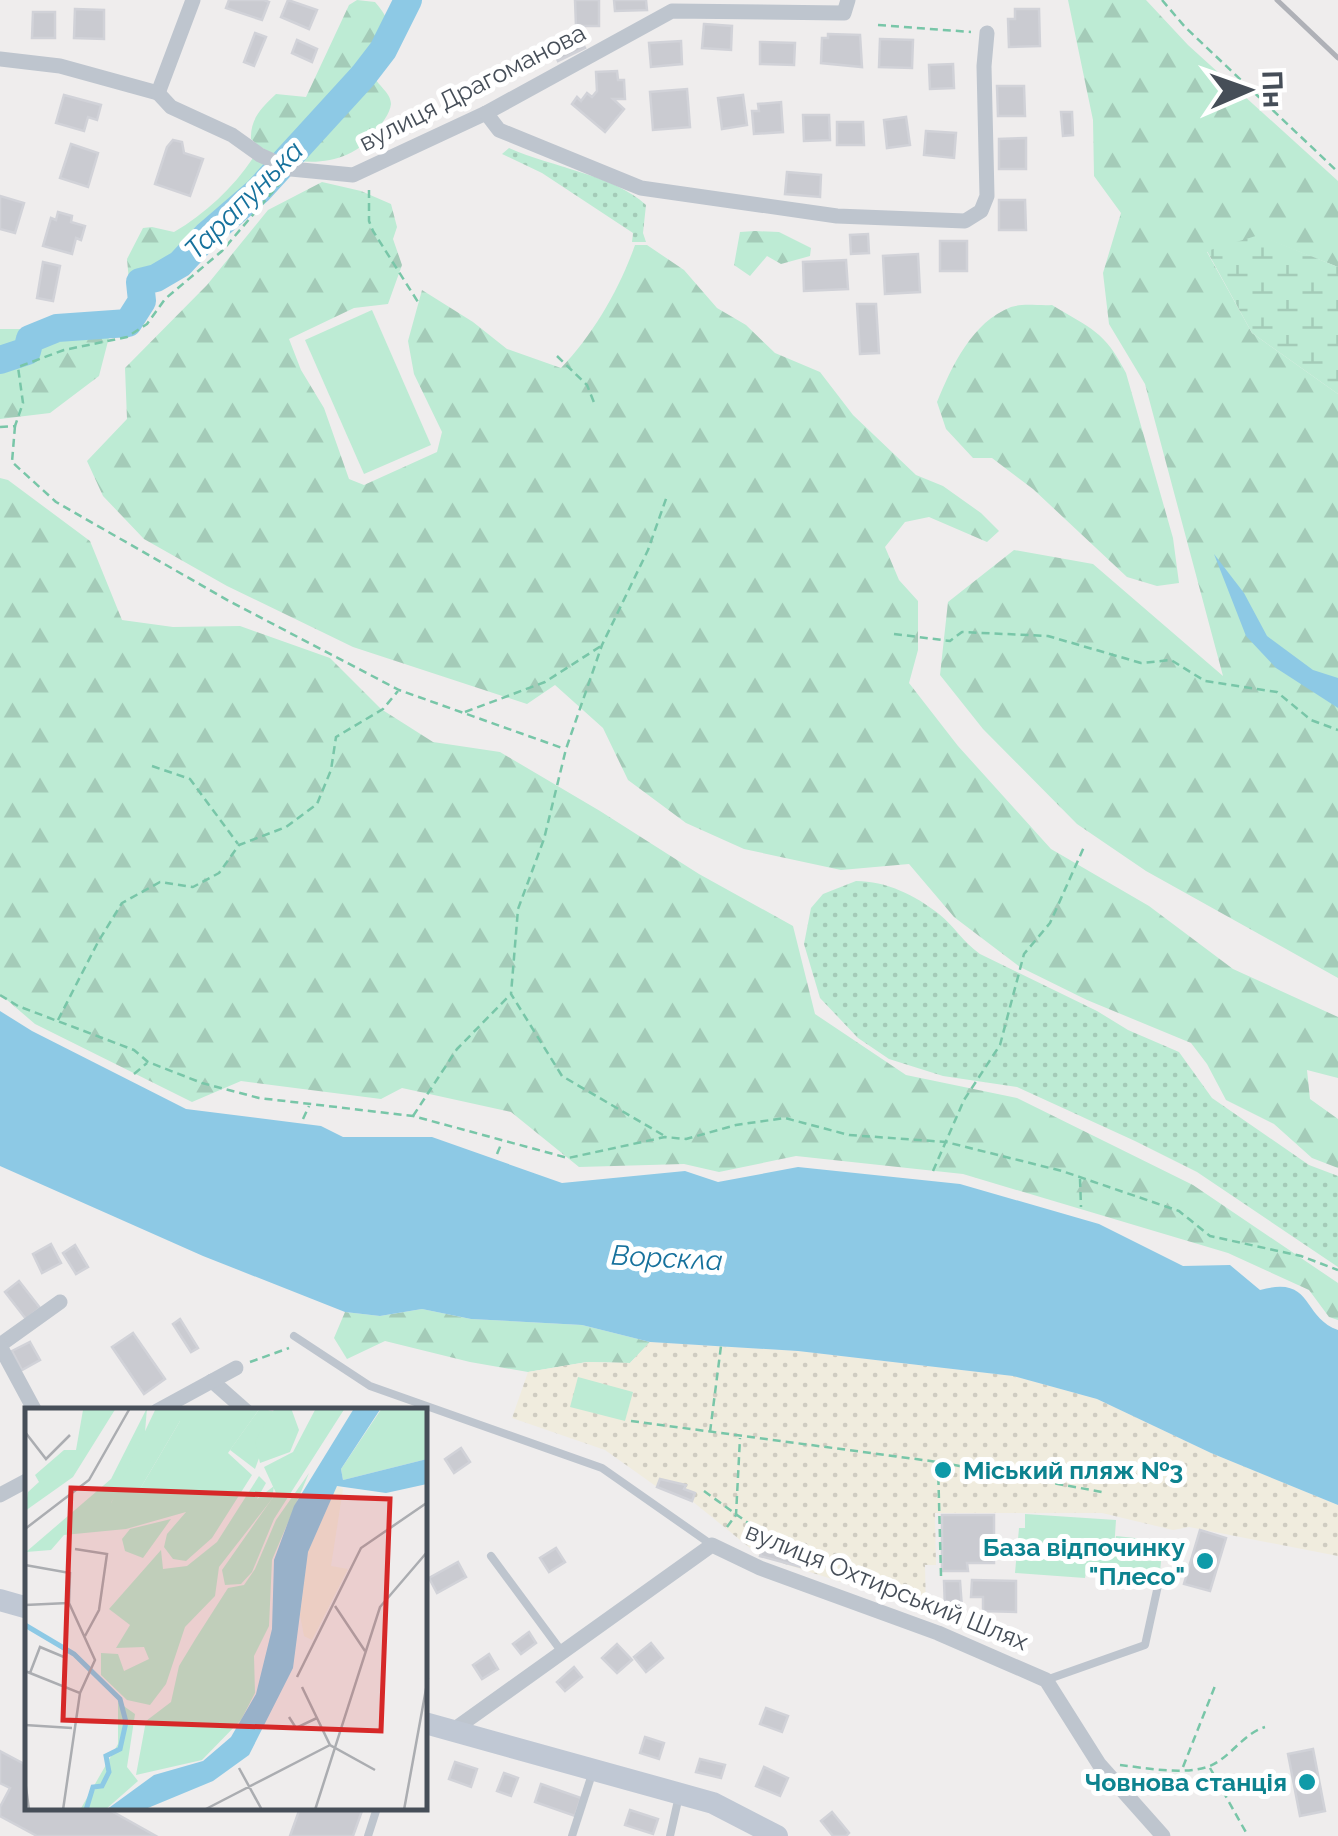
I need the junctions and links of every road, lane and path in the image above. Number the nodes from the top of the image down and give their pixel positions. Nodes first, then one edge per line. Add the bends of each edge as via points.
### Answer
1 (193, 0) edge
2 (1162, 0) edge
3 (671, 5) edge
4 (846, 7) edge
5 (878, 26) dead end
6 (987, 34) joint
7 (0, 59) edge
8 (158, 93) junction
9 (486, 113) junction
10 (291, 170) junction
11 (1338, 172) edge
12 (369, 190) dead end
13 (418, 302) dead end
14 (557, 356) dead end
15 (595, 405) dead end
16 (15, 426) junction
17 (0, 428) edge
18 (666, 496) dead end
19 (894, 634) dead end
20 (602, 645) junction
21 (399, 690) junction
22 (464, 713) junction
23 (1338, 730) edge
24 (566, 749) junction
25 (152, 766) dead end
26 (239, 845) junction
27 (1084, 847) dead end
28 (511, 994) junction
29 (0, 995) edge
30 (58, 1020) junction
31 (148, 1062) junction
32 (134, 1074) dead end
33 (310, 1105) junction
34 (413, 1116) junction
35 (304, 1119) dead end
36 (665, 1137) junction
37 (503, 1140) junction
38 (946, 1142) junction
39 (497, 1154) dead end
40 (932, 1171) dead end
41 (1080, 1177) junction
42 (1081, 1207) dead end
43 (1338, 1270) edge
44 (60, 1302) dead end
45 (294, 1336) dead end
46 (305, 1343) junction
47 (0, 1346) edge
48 (721, 1346) dead end
49 (236, 1368) joint
50 (212, 1382) junction
51 (33, 1408) edge
52 (163, 1408) edge
53 (242, 1408) edge
54 (631, 1421) dead end
55 (709, 1434) junction
56 (740, 1438) junction
57 (938, 1462) junction
58 (25, 1482) edge
59 (704, 1492) dead end
60 (1102, 1492) dead end
61 (0, 1495) edge
62 (736, 1515) junction
63 (726, 1527) dead end
64 (712, 1545) junction
65 (809, 1548) dead end
66 (491, 1556) dead end
67 (940, 1576) dead end
68 (1159, 1582) dead end
69 (0, 1600) edge
70 (25, 1607) edge
71 (562, 1652) junction
72 (1046, 1680) junction
73 (1215, 1686) dead end
74 (428, 1724) edge
75 (1265, 1727) dead end
76 (452, 1731) junction
77 (1099, 1764) junction
78 (1209, 1767) junction
79 (1182, 1768) junction
80 (593, 1769) junction
81 (680, 1793) junction
82 (376, 1811) edge
83 (368, 1836) edge
84 (572, 1836) edge
85 (670, 1836) edge
86 (777, 1836) edge
87 (1163, 1836) edge
88 (1248, 1836) edge

1 - 8 street
2 - 11 path
3 - 4 street, вулиця Драгоманова
3 - 9 street, вулиця Драгоманова
5 - 6 path
6 - 9 street via 986,196 981,212 965,222 837,216 641,188 499,130
7 - 8 street via 60,66
8 - 10 street via 171,107
9 - 10 street, вулиця Драгоманова via 353,175
10 - 16 path via 222,251 128,337 18,366 24,402
12 - 13 path via 373,231
14 - 15 path via 587,385
16 - 17 path
16 - 21 path via 12,462 56,502
18 - 20 path
19 - 23 path via 950,641 962,632 1048,636 1140,662 1171,660 1205,681 1277,692 1311,720
20 - 22 path via 544,682
20 - 24 path
21 - 22 path
21 - 26 path via 384,709 336,737 332,770 317,804 286,828
22 - 24 path
24 - 28 path via 518,909
25 - 26 path via 190,779
26 - 30 path via 219,873 193,887 160,882 122,904
27 - 38 path via 1050,923 1024,954 1000,1045
28 - 34 path via 457,1049
28 - 36 path via 562,1076
29 - 30 path
30 - 31 path
31 - 32 path
31 - 33 path via 240,1093
33 - 34 path
33 - 35 path
34 - 37 path
36 - 37 path via 568,1158
36 - 38 path via 686,1139 785,1118 848,1135
37 - 39 path
38 - 40 path
38 - 41 path
41 - 42 path
41 - 43 path via 1179,1211 1210,1236
44 - 47 street
45 - 46 lane
46 - 49 path
46 - 64 lane via 370,1386 602,1468
47 - 51 street
48 - 55 path
49 - 50 street
50 - 52 street
50 - 53 street
54 - 55 path
55 - 56 path
56 - 57 path
56 - 62 path
57 - 60 path
57 - 67 path
58 - 61 street
59 - 62 path
62 - 63 path
62 - 65 path via 766,1536
64 - 71 street, вулиця Охтирський Шлях
64 - 72 street, вулиця Охтирський Шлях
66 - 71 lane
68 - 72 lane via 1145,1645
69 - 70 main road
71 - 76 street, вулиця Охтирський Шлях
72 - 77 street, вулиця Охтирський Шлях
73 - 79 path
74 - 76 main road
75 - 78 path
76 - 80 main road
77 - 79 path
77 - 87 street, вулиця Охтирський Шлях
78 - 79 path
78 - 88 path
80 - 81 main road
80 - 84 lane
81 - 85 lane
81 - 86 main road
82 - 83 lane

